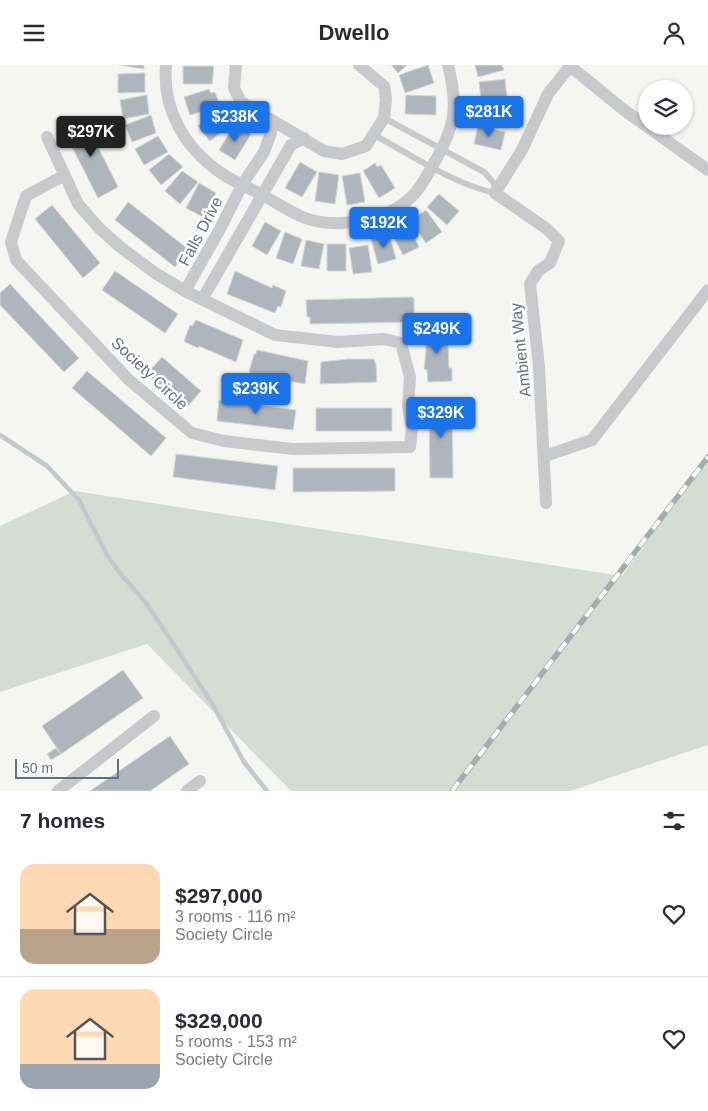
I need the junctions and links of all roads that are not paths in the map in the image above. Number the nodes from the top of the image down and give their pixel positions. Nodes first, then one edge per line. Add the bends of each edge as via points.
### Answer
1 (166, 65) edge
2 (236, 65) edge
3 (359, 65) edge
4 (448, 65) edge
5 (570, 66) edge
6 (384, 118) junction
7 (270, 120) junction
8 (374, 135) junction
9 (47, 137) dead end
10 (304, 138) junction
11 (442, 149) junction
12 (431, 168) junction
13 (708, 170) edge
14 (63, 176) junction
15 (242, 185) junction
16 (495, 193) junction
17 (263, 195) junction
18 (708, 290) edge
19 (185, 291) junction
20 (203, 298) junction
21 (545, 456) junction
22 (546, 503) dead end
23 (154, 716) dead end
24 (200, 781) dead end
25 (58, 791) edge
26 (187, 791) edge

1 - 15 street via 164,81 174,123 200,155
2 - 7 street via 234,88 241,102
3 - 6 street via 384,86
4 - 11 street, Falls Drive via 455,109
5 - 13 street via 624,110
5 - 16 street via 548,94 522,150
6 - 8 street
6 - 11 lane, Ambient Way
7 - 10 street
7 - 15 street, Falls Drive via 271,133 264,152
8 - 10 street via 366,145 342,154 324,151
8 - 12 lane, Ambient Way
9 - 14 street, Society Circle
10 - 17 street via 291,145
11 - 12 street, Falls Drive
11 - 16 lane, Ambient Way via 484,172 494,183
12 - 16 lane, Ambient Way via 473,188
12 - 17 street, Falls Drive via 416,191 402,204 362,220 338,223 306,219
14 - 19 street, Society Circle via 78,204 98,228 140,262
14 - 20 street, Society Circle via 26,196 11,242 16,260 128,380 180,425 209,438 293,449 410,447 410,377 401,343 384,339 338,342 275,335
15 - 17 street, Falls Drive
15 - 19 street, Falls Drive
16 - 21 street, Ambient Way via 559,241 550,263 538,271 530,284
17 - 20 street
18 - 21 street via 592,440
19 - 20 street, Society Circle
21 - 22 street, Ambient Way
23 - 25 street
24 - 26 street

